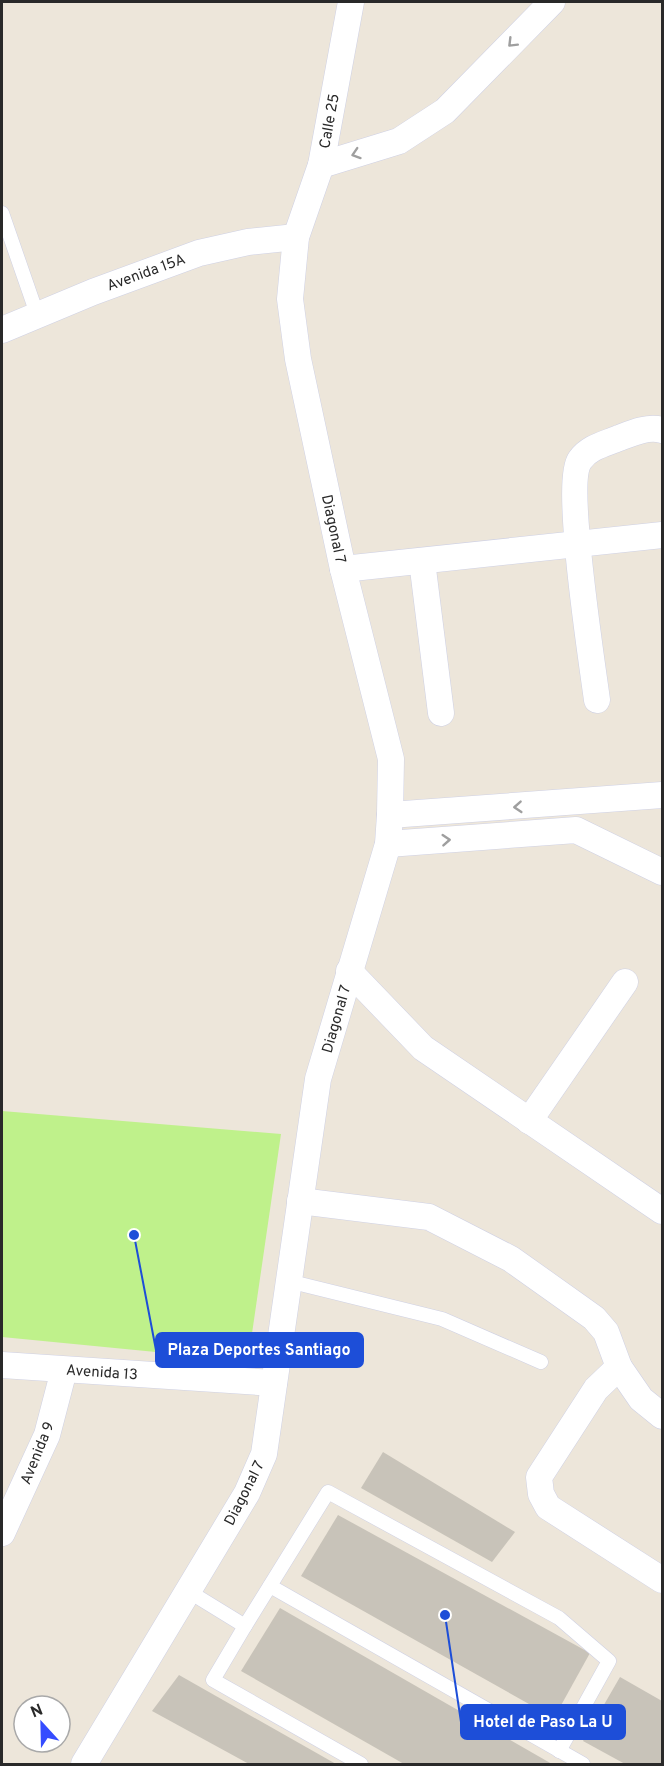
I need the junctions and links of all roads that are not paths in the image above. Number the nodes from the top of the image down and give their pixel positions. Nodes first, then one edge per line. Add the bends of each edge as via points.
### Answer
1 (351, 2) edge
2 (552, 2) edge
3 (321, 165) junction
4 (2, 213) edge
5 (296, 237) junction
6 (37, 314) junction
7 (2, 330) edge
8 (663, 430) edge
9 (663, 535) edge
10 (577, 542) junction
11 (422, 561) junction
12 (343, 569) junction
13 (597, 700) dead end
14 (441, 713) dead end
15 (663, 795) edge
16 (576, 803) junction
17 (390, 815) junction
18 (576, 830) junction
19 (388, 844) junction
20 (663, 872) edge
21 (349, 971) junction
22 (625, 982) dead end
23 (529, 1121) junction
24 (300, 1201) junction
25 (663, 1211) edge
26 (288, 1281) junction
27 (541, 1362) dead end
28 (2, 1365) edge
29 (619, 1367) junction
30 (64, 1370) junction
31 (273, 1383) junction
32 (663, 1416) edge
33 (2, 1533) edge
34 (663, 1580) edge
35 (270, 1586) junction
36 (188, 1591) junction
37 (245, 1626) junction
38 (559, 1751) junction
39 (84, 1764) edge
40 (361, 1764) edge
41 (583, 1764) edge

1 - 3 street, Calle 25
2 -> 3 street via 445,111 399,141
3 - 5 street, Calle 25
4 - 6 lane
5 - 6 street, Avenida 15A via 199,253
5 - 12 street, Diagonal 7 via 290,299 298,359
6 - 7 street, Avenida 15A
8 - 10 street via 653,428 623,436 589,450 578,461
9 - 10 street
10 - 11 street
10 - 13 street
11 - 12 street
11 - 14 street
12 - 17 street, Diagonal 7 via 391,759
15 - 16 street
16 -> 17 street
16 - 18 street
17 - 19 street, Diagonal 7
19 -> 18 street
18 - 20 street
19 - 21 street, Diagonal 7
21 - 23 street via 423,1048
21 - 24 street, Diagonal 7 via 318,1078
22 - 23 street
23 - 25 street
24 - 26 street, Diagonal 7
24 - 29 street via 429,1217 511,1259 594,1318 606,1332
26 - 27 lane via 442,1318
26 - 31 street, Diagonal 7
28 - 30 street, Avenida 13
29 - 32 street via 641,1399
29 - 34 street via 596,1389 539,1477 541,1494 548,1507
30 - 31 street, Avenida 13
30 - 33 street, Avenida 9 via 47,1435
31 - 36 street, Diagonal 7 via 264,1454 247,1493
35 - 37 lane
35 - 38 lane
35 - 38 lane via 328,1492 559,1618 609,1661
36 - 37 lane
36 - 39 street, Diagonal 7
37 - 40 lane via 213,1680
38 - 41 lane

